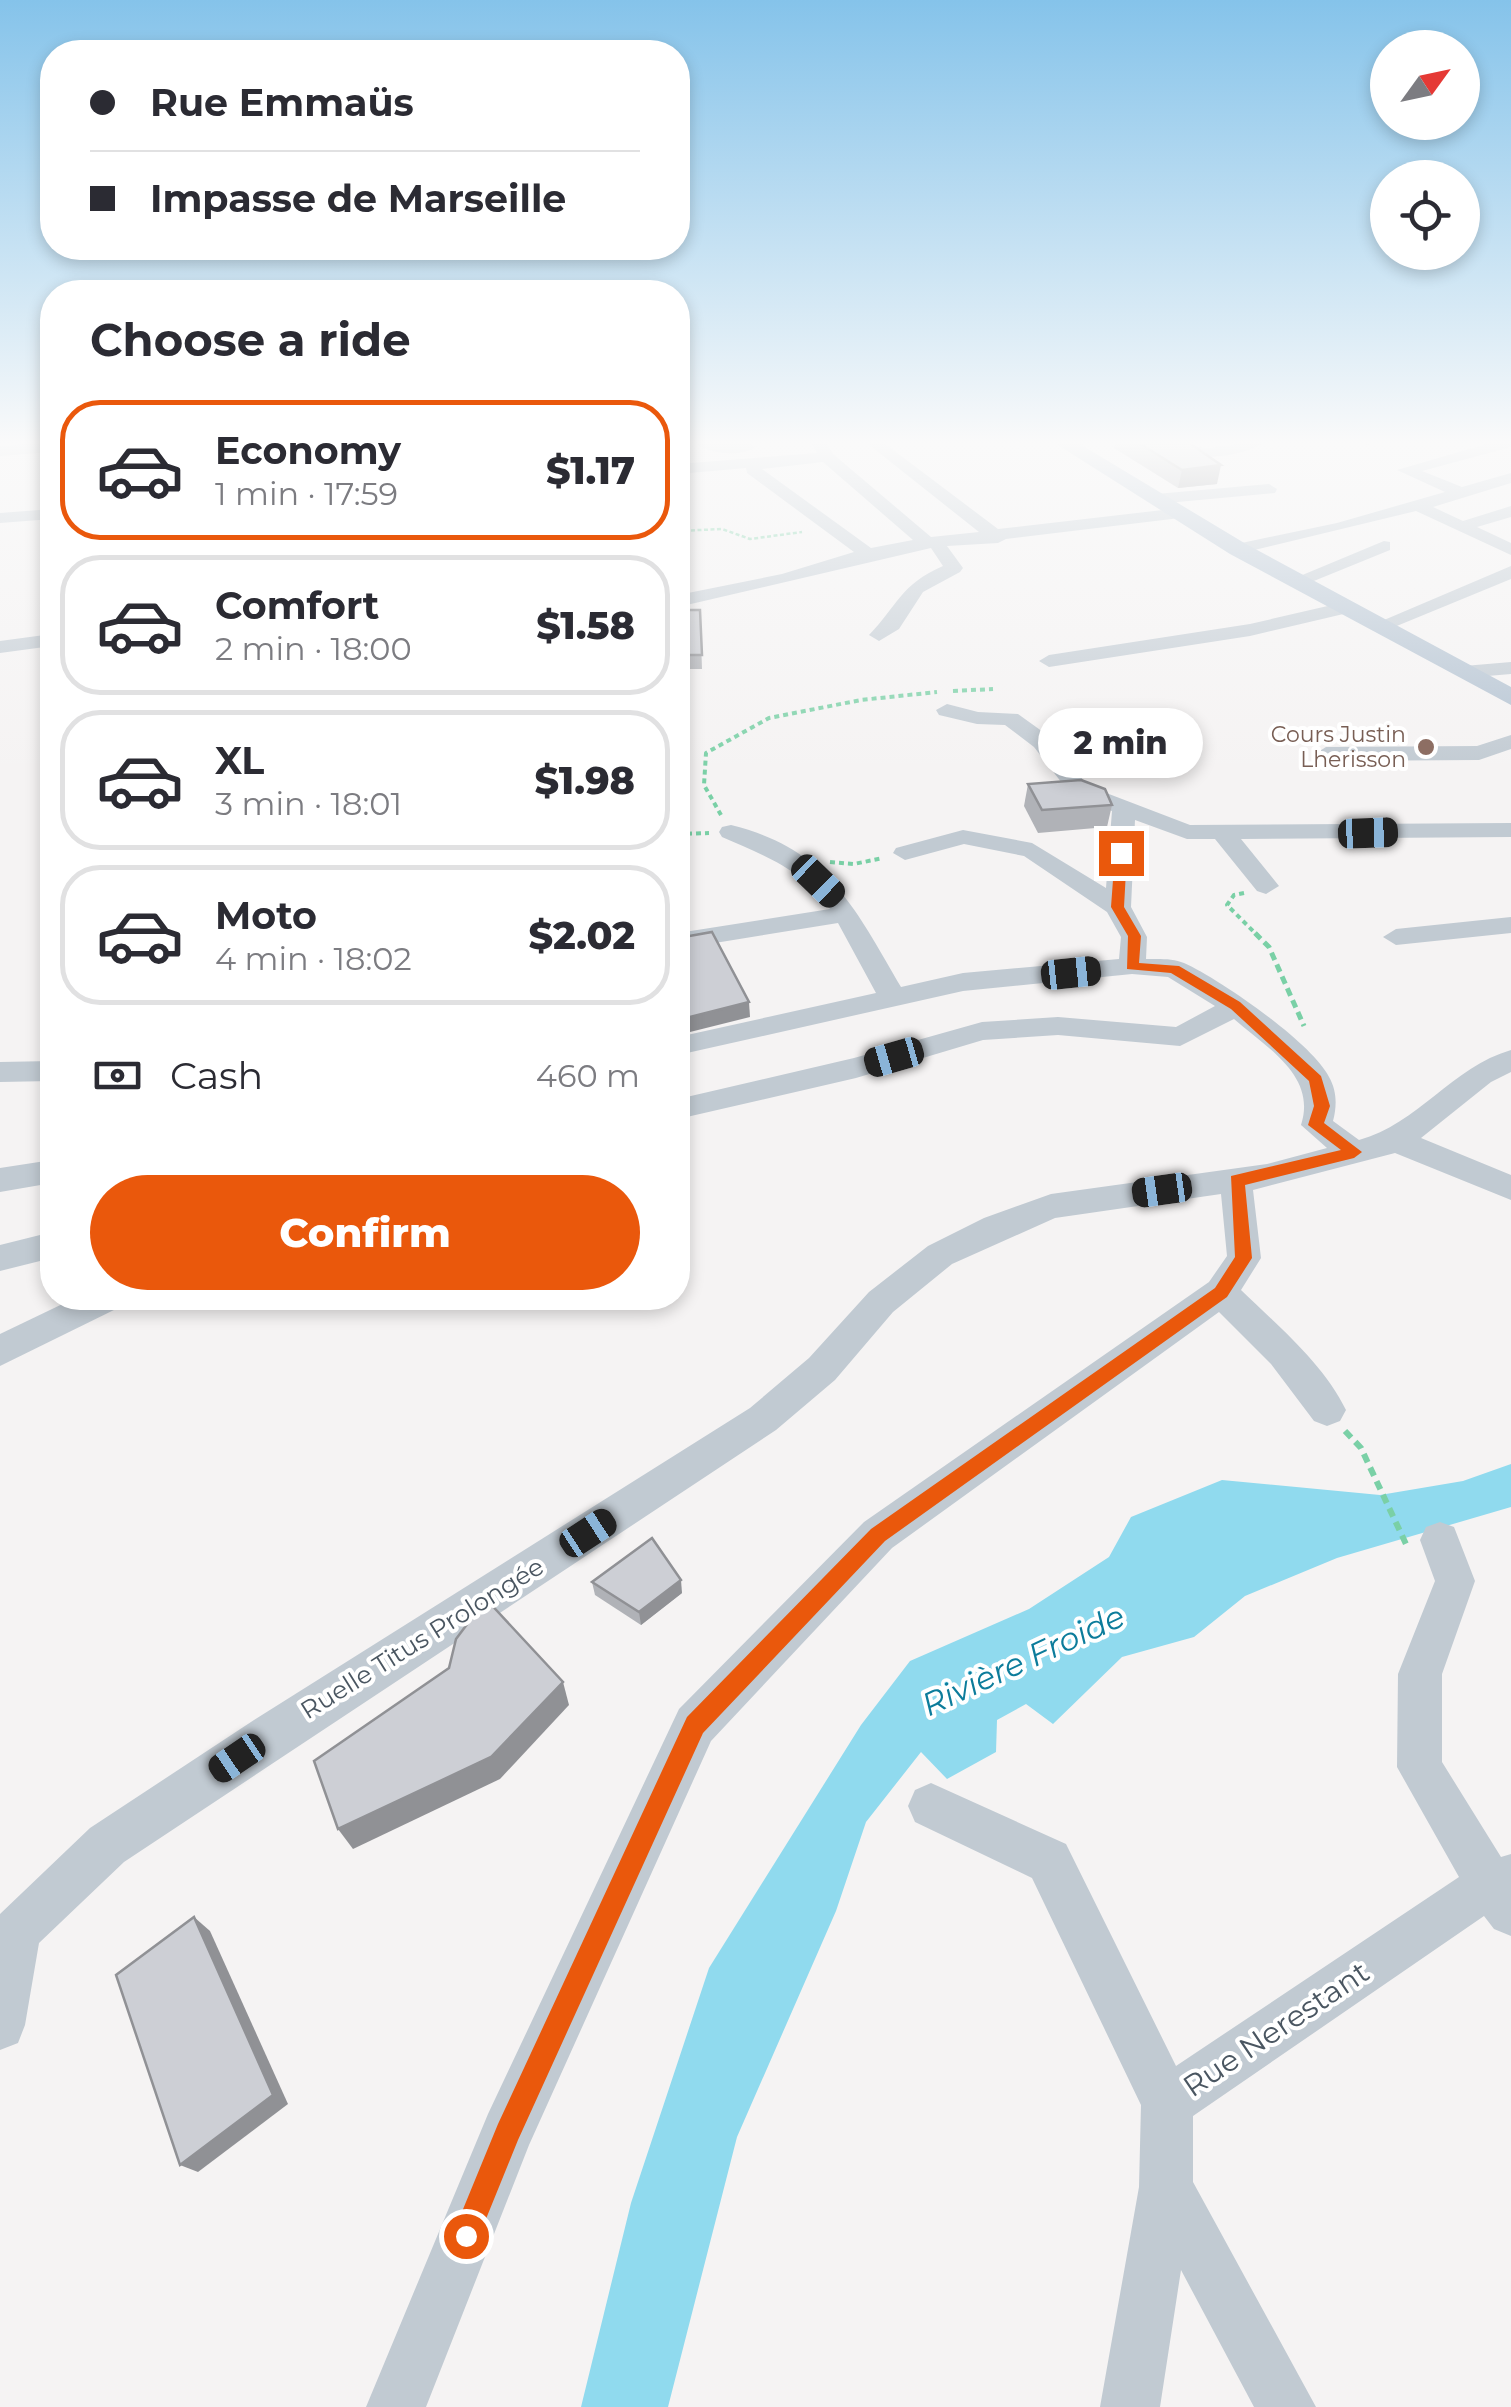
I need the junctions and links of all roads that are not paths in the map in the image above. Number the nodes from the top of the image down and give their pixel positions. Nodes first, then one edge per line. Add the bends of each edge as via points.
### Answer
1 (855, 552) edge
2 (861, 552) edge
3 (940, 552) edge
4 (1244, 552) edge
5 (1368, 552) edge
6 (735, 569) dead end
7 (1511, 572) edge
8 (1296, 581) junction
9 (690, 598) edge
10 (1345, 608) junction
11 (1380, 626) junction
12 (879, 635) dead end
13 (40, 642) edge
14 (0, 647) edge
15 (1049, 661) dead end
16 (1511, 668) edge
17 (1464, 672) junction
18 (1511, 697) edge
19 (947, 710) dead end
20 (1511, 742) edge
21 (1326, 754) dead end
22 (1124, 809) junction
23 (1511, 830) edge
24 (731, 832) road end
25 (1224, 834) junction
26 (904, 853) road end
27 (1266, 886) road end
28 (1118, 907) junction
29 (846, 914) junction
30 (1511, 926) edge
31 (1396, 937) dead end
32 (690, 939) edge
33 (1132, 966) junction
34 (892, 996) junction
35 (1236, 1006) junction
36 (690, 1043) edge
37 (1511, 1060) edge
38 (40, 1071) edge
39 (0, 1072) edge
40 (690, 1106) edge
41 (1397, 1140) junction
42 (1354, 1152) junction
43 (40, 1174) edge
44 (0, 1180) edge
45 (1236, 1180) junction
46 (1511, 1188) edge
47 (40, 1248) edge
48 (0, 1258) edge
49 (1221, 1292) junction
50 (82, 1310) edge
51 (0, 1351) edge
52 (1327, 1410) road end
53 (1423, 1542) road end
54 (931, 1806) dead end
55 (1504, 1891) edge
56 (8, 1936) edge
57 (0, 2025) edge
58 (1168, 2103) junction
59 (1166, 2187) junction
60 (396, 2407) edge
61 (1130, 2407) edge
62 (1286, 2407) edge

1 - 6 street
2 - 9 street via 785,579
3 - 12 street via 954,568 920,584 897,624
4 - 8 main road
5 - 8 street
7 - 11 street
8 - 10 main road
10 - 11 main road
10 - 15 street
11 - 17 main road
13 - 14 street
16 - 17 street
17 - 18 main road
19 - 22 street via 1010,718 1042,742 1080,791
20 - 21 street via 1480,753
22 - 25 street via 1187,832
22 - 28 street
23 - 25 street
24 - 29 street via 797,860
25 - 27 street
26 - 28 street via 963,836 1032,850
28 - 33 street via 1134,936
29 - 32 street
29 - 34 street
30 - 31 street
33 - 34 street via 963,982
33 - 35 street via 1174,969
34 - 36 street
35 - 40 street via 1180,1036 1058,1026 982,1031
35 - 42 street via 1310,1061 1322,1106 1316,1125
37 - 41 street
38 - 39 street
41 - 42 street, Ruelle Titus Prolongée
41 - 46 street
42 - 45 street, Ruelle Titus Prolongée
43 - 44 street
45 - 49 street via 1244,1258
45 - 56 street, Ruelle Titus Prolongée via 1050,1206 940,1255 763,1419 108,1845
47 - 48 street
49 - 52 street via 1284,1354
49 - 60 street via 878,1535 695,1725 507,2134
50 - 51 street
53 - 55 street via 1455,1581 1420,1674 1420,1767
54 - 58 street via 1049,1861
55 - 58 street, Rue Nerestant
56 - 57 street
58 - 59 street, Rue Nerestant
59 - 61 street, Rue Nerestant
59 - 62 street

